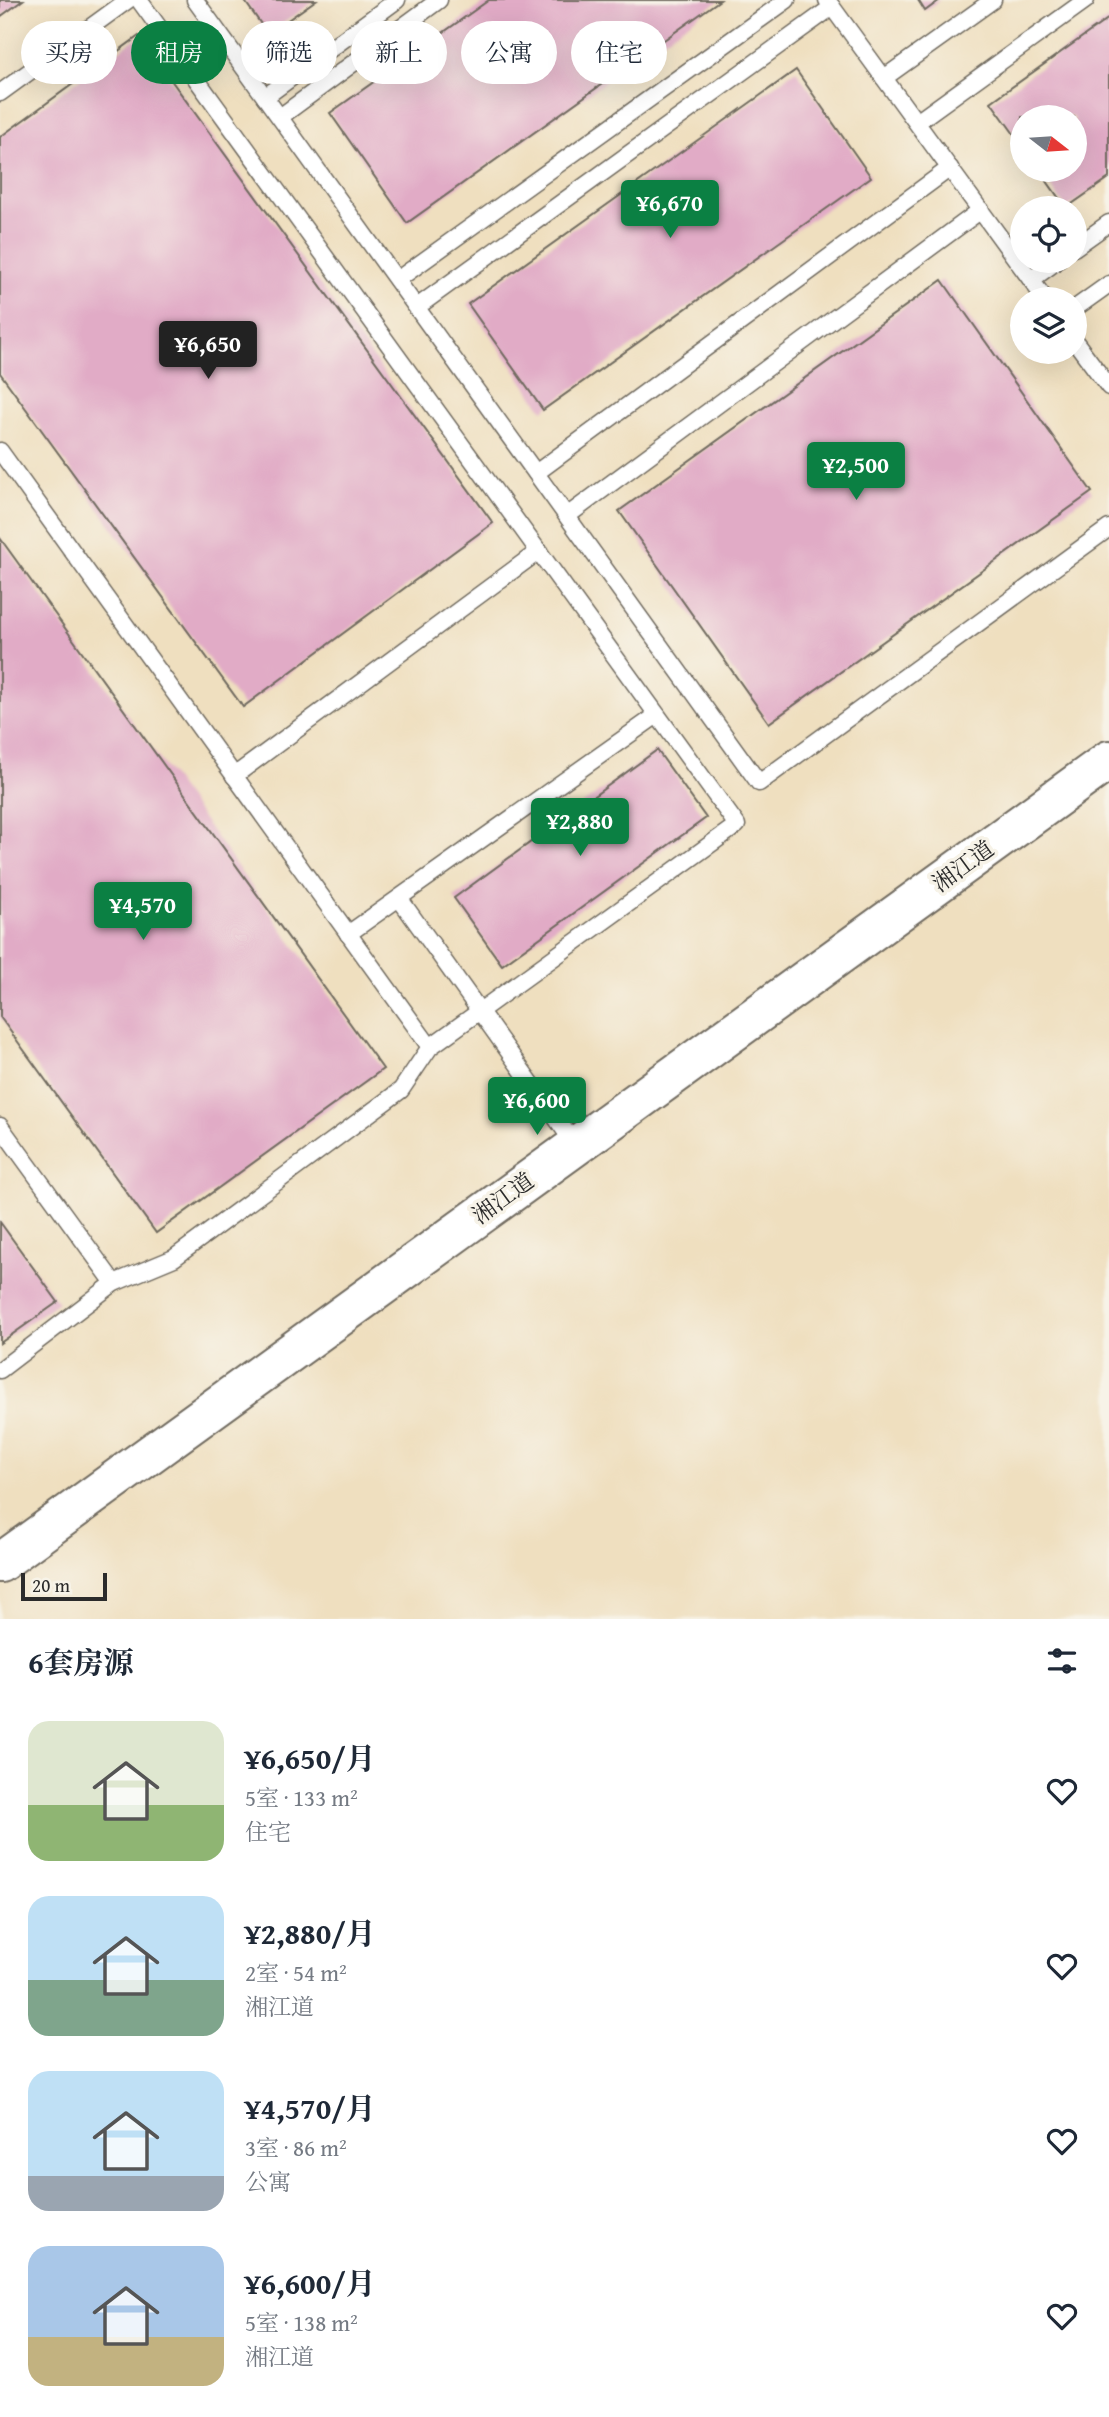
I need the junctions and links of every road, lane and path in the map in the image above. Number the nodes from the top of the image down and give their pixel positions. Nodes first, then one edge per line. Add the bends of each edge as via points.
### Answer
1 (128, 0) edge
2 (139, 0) edge
3 (195, 0) edge
4 (397, 0) edge
5 (439, 0) edge
6 (787, 0) edge
7 (993, 0) edge
8 (1086, 0) edge
9 (830, 3) edge
10 (884, 78) junction
11 (0, 93) edge
12 (265, 97) junction
13 (280, 117) junction
14 (917, 122) junction
15 (950, 168) junction
16 (981, 210) junction
17 (1109, 223) edge
18 (1087, 239) edge
19 (1041, 273) edge
20 (397, 280) junction
21 (1031, 280) junction
22 (1109, 284) edge
23 (1036, 287) edge
24 (1087, 300) edge
25 (416, 307) junction
26 (1087, 357) edge
27 (1109, 387) edge
28 (0, 451) edge
29 (536, 473) junction
30 (567, 516) junction
31 (1109, 528) edge
32 (538, 551) junction
33 (657, 715) junction
34 (1109, 760) edge
35 (234, 776) junction
36 (399, 898) junction
37 (348, 934) junction
38 (480, 1011) junction
39 (430, 1047) junction
40 (0, 1126) edge
41 (576, 1146) junction
42 (114, 1283) junction
43 (0, 1370) edge
44 (0, 1563) edge

1 - 11 lane
2 - 32 lane
3 - 12 lane
4 - 12 lane
5 - 13 lane
6 - 20 lane
7 - 10 lane
8 - 14 lane
9 - 10 lane
9 - 25 lane
10 - 14 lane
12 - 13 lane
13 - 20 lane
14 - 15 lane
15 - 16 lane
15 - 29 lane
16 - 21 lane
16 - 30 lane
17 - 18 lane
19 - 21 lane
20 - 25 lane
21 - 23 lane
22 - 24 lane
25 - 29 lane
26 - 27 lane
28 - 35 lane
29 - 30 lane
30 - 31 lane via 759,783
32 - 33 lane
32 - 35 lane
33 - 36 lane
33 - 38 lane via 737,825
34 - 41 main road, 湘江道
35 - 37 lane
36 - 37 lane
36 - 38 lane
37 - 39 lane
38 - 39 lane
38 - 41 lane
39 - 42 lane via 401,1090 174,1258
40 - 42 lane
41 - 44 main road, 湘江道
42 - 43 lane

